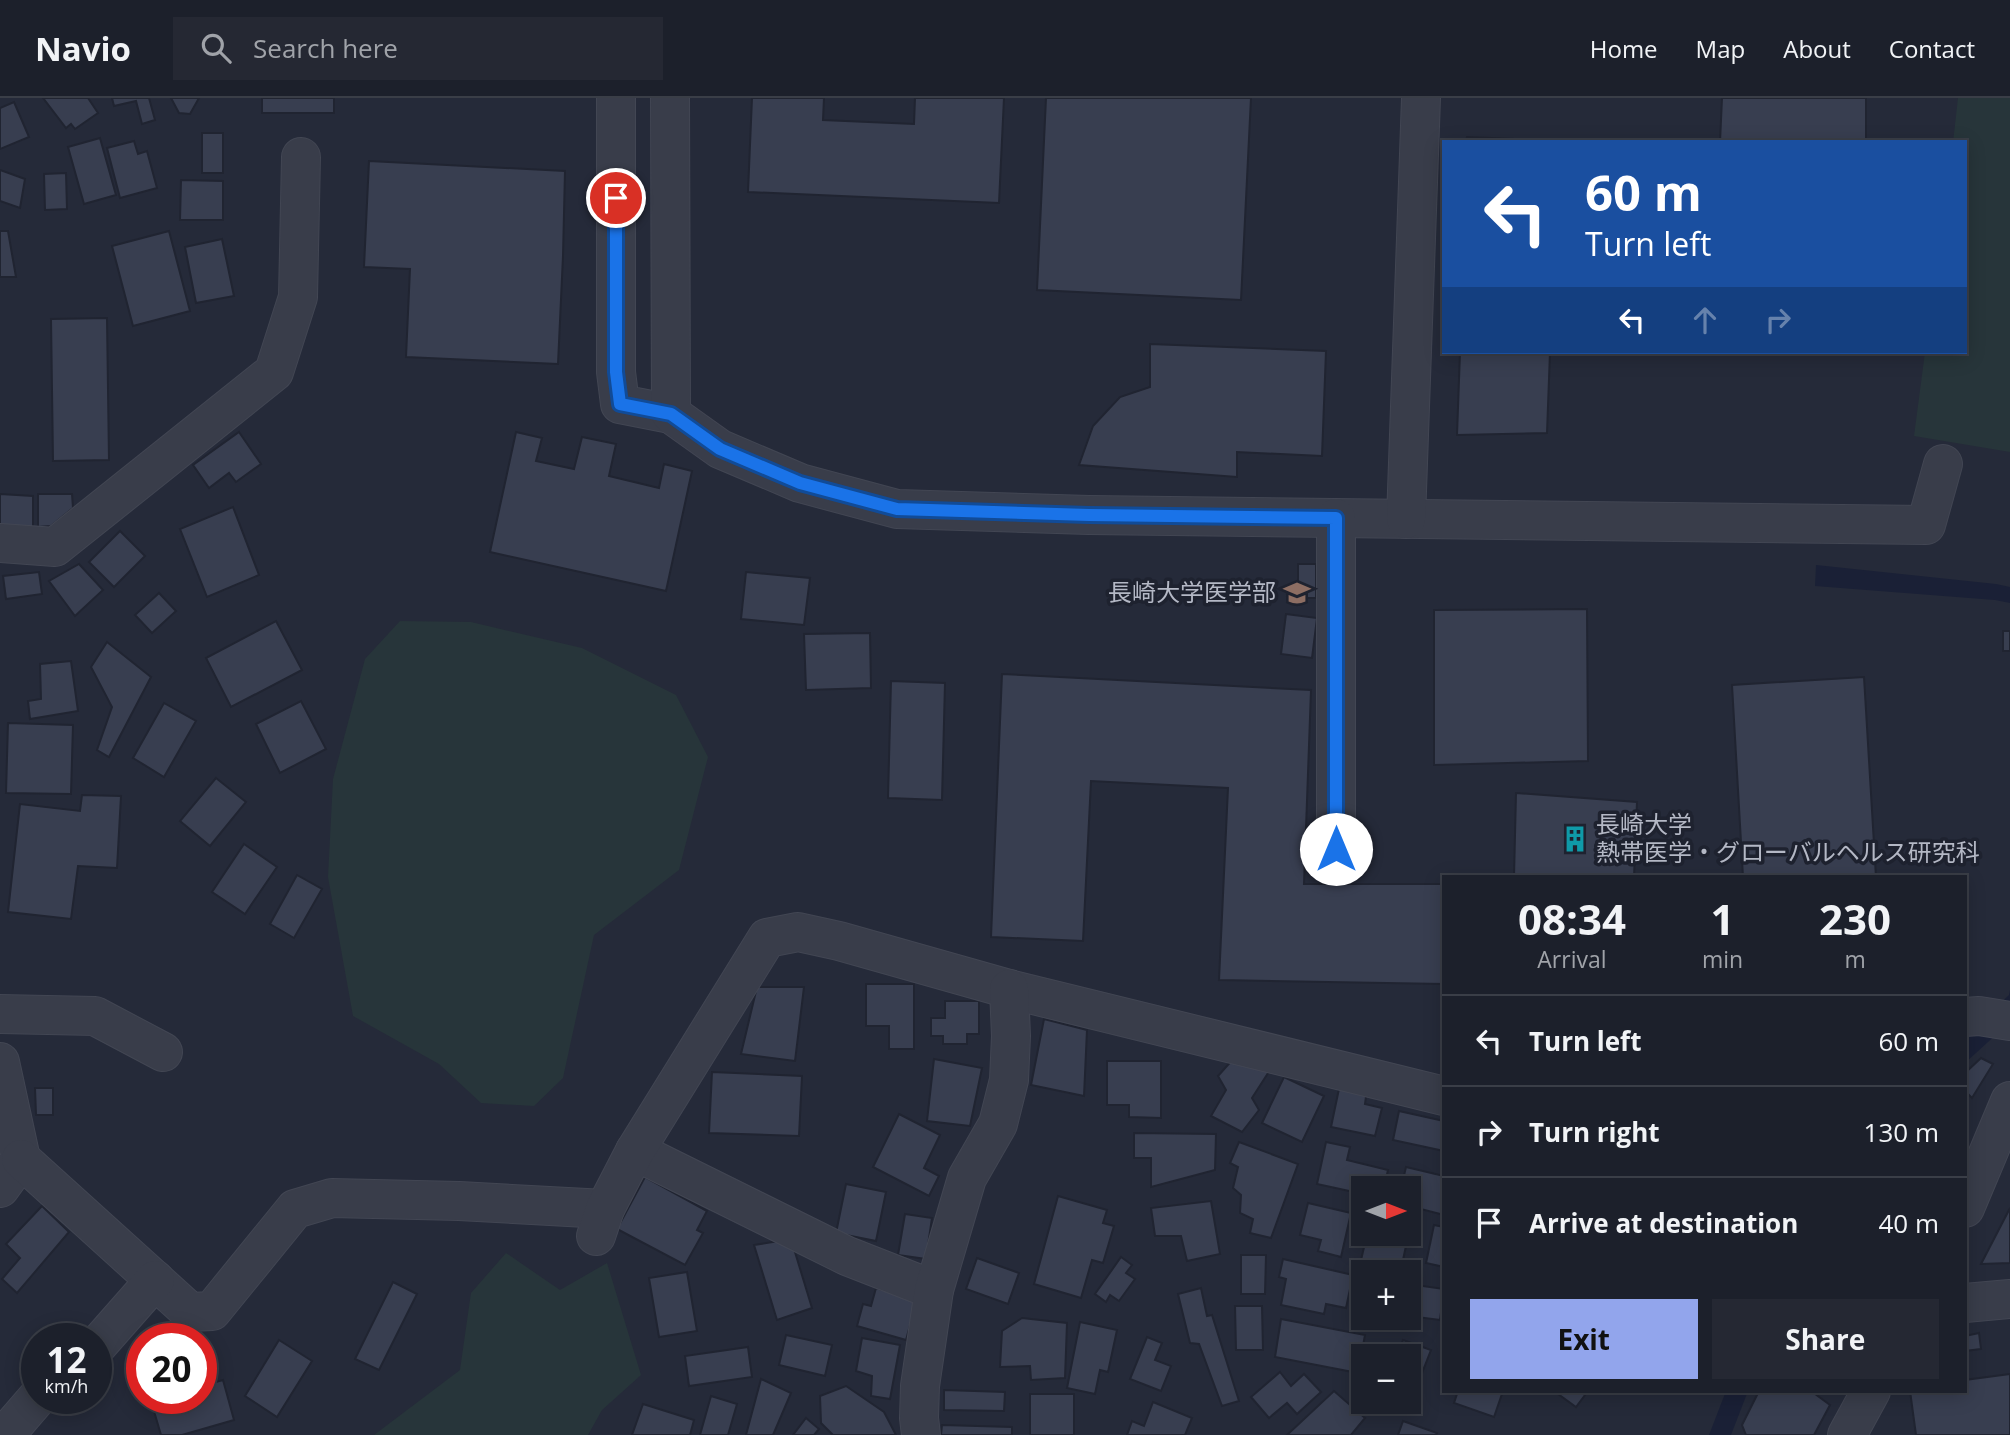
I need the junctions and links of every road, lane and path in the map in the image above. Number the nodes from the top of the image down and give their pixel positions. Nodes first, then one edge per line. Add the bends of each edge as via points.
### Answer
1 (616, 98) edge
2 (670, 98) edge
3 (1420, 98) edge
4 (301, 157) dead end
5 (616, 223) junction
6 (670, 224) junction
7 (671, 414) junction
8 (1943, 464) dead end
9 (1336, 518) junction
10 (1406, 519) junction
11 (0, 543) edge
12 (1336, 849) dead end
13 (1009, 989) junction
14 (0, 1014) edge
15 (163, 1052) dead end
16 (0, 1062) edge
17 (1442, 1097) edge
18 (2010, 1101) edge
19 (635, 1151) junction
20 (10, 1173) edge
21 (1967, 1203) edge
22 (155, 1280) junction
23 (934, 1290) junction
24 (2010, 1299) edge
25 (1967, 1303) edge
26 (112, 1331) edge
27 (1870, 1393) edge
28 (23, 1414) edge
29 (5, 1435) edge
30 (921, 1435) edge
31 (1847, 1435) edge

1 - 5 street
2 - 6 street
3 - 10 street
4 - 11 street via 298,297 274,372 55,547
5 - 6 street
5 - 7 street via 620,404
6 - 7 street
7 - 9 street via 720,449 800,483 897,509
8 - 10 street via 1926,525
9 - 10 street
9 - 12 street
13 - 17 street
13 - 19 street via 808,934 767,938
13 - 23 street via 1009,1080 1004,1103 998,1125 967,1178
14 - 15 street via 95,1016
16 - 20 street
18 - 21 street
19 - 22 street via 600,1222 459,1201 332,1198 295,1209 212,1311 190,1312
19 - 23 street via 847,1256
20 - 22 street
22 - 26 street
23 - 30 street via 920,1386
24 - 25 street
27 - 31 street
28 - 29 street

